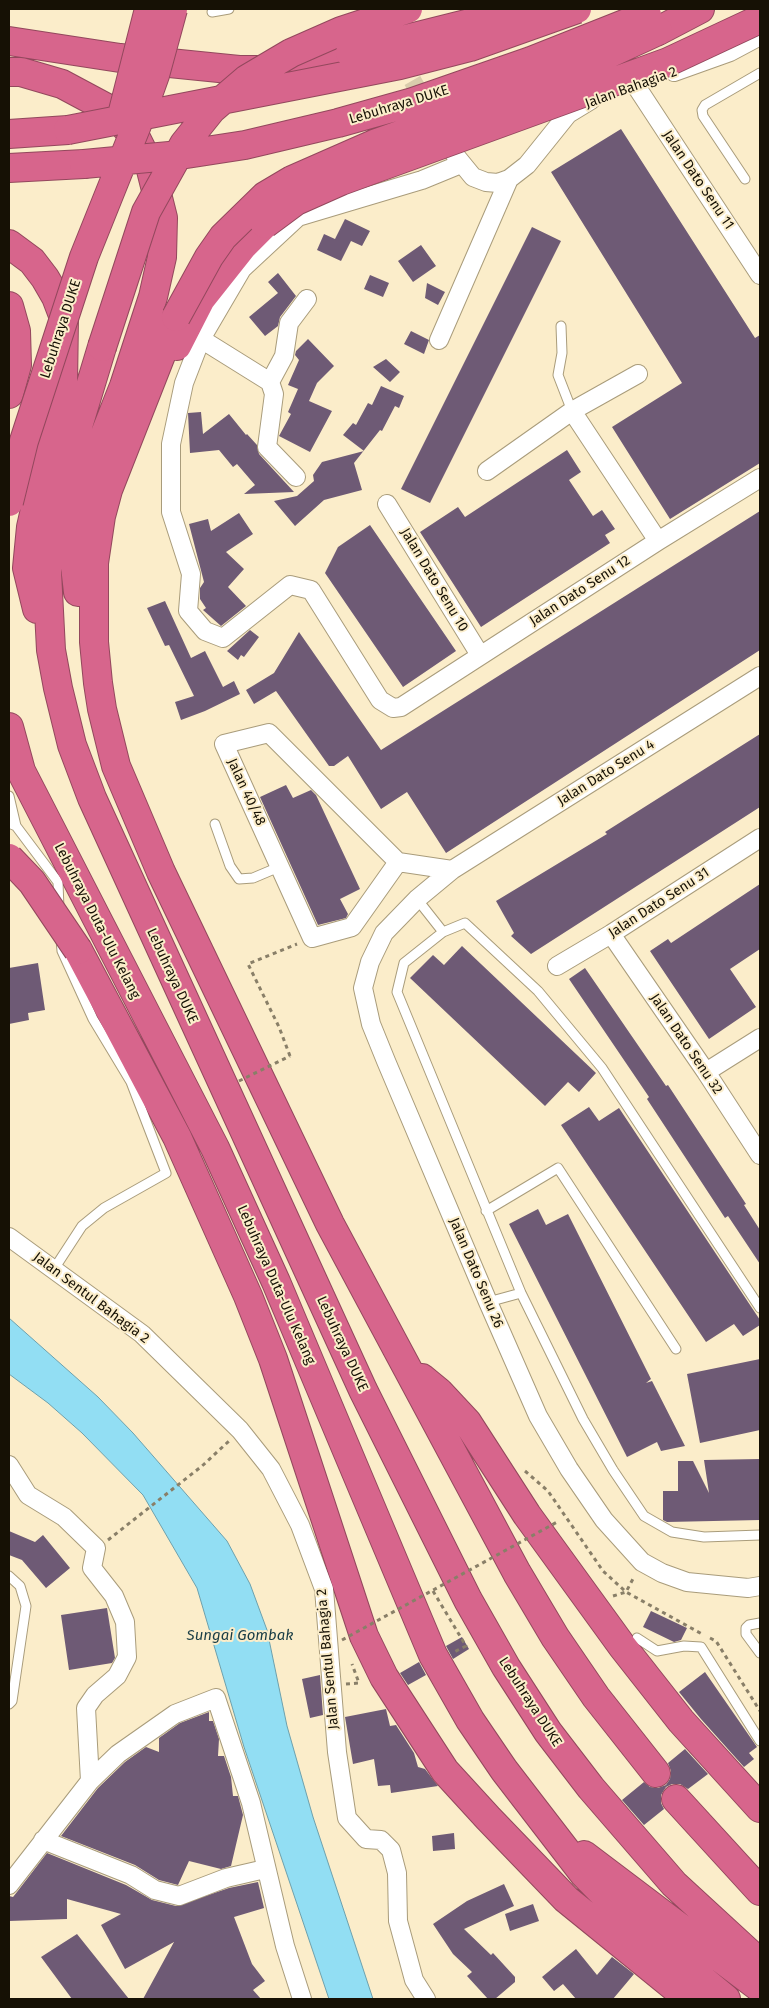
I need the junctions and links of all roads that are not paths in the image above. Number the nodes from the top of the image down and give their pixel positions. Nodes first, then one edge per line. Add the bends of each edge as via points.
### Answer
1 (149, 9) edge
2 (173, 9) edge
3 (229, 9) edge
4 (374, 9) edge
5 (408, 9) edge
6 (526, 9) edge
7 (577, 9) edge
8 (700, 9) edge
9 (212, 12) dead end
10 (656, 18) edge
11 (760, 19) edge
12 (386, 33) dead end
13 (760, 36) edge
14 (9, 42) edge
15 (9, 72) edge
16 (760, 72) edge
17 (636, 86) junction
18 (9, 134) edge
19 (9, 168) edge
20 (509, 179) junction
21 (745, 179) dead end
22 (9, 244) edge
23 (84, 257) junction
24 (760, 275) edge
25 (307, 300) dead end
26 (9, 306) edge
27 (561, 326) dead end
28 (201, 338) junction
29 (439, 340) dead end
30 (638, 374) dead end
31 (270, 382) junction
32 (9, 388) edge
33 (572, 411) junction
34 (131, 436) junction
35 (487, 471) dead end
36 (296, 478) dead end
37 (760, 478) edge
38 (9, 502) edge
39 (387, 504) dead end
40 (658, 541) junction
41 (94, 642) junction
42 (51, 650) junction
43 (480, 656) junction
44 (760, 676) edge
45 (9, 727) edge
46 (9, 796) edge
47 (215, 824) dead end
48 (12, 825) edge
49 (760, 838) edge
50 (9, 858) edge
51 (398, 862) junction
52 (279, 866) junction
53 (452, 870) junction
54 (418, 899) junction
55 (443, 932) junction
56 (611, 934) junction
57 (556, 966) dead end
58 (760, 1038) edge
59 (706, 1072) junction
60 (760, 1155) edge
61 (486, 1211) junction
62 (9, 1237) edge
63 (54, 1270) junction
64 (263, 1289) junction
65 (521, 1293) junction
66 (488, 1302) junction
67 (760, 1308) edge
68 (676, 1348) dead end
69 (409, 1368) junction
70 (9, 1465) edge
71 (760, 1535) edge
72 (9, 1576) edge
73 (760, 1586) edge
74 (760, 1622) edge
75 (637, 1638) dead end
76 (760, 1653) edge
77 (9, 1704) edge
78 (760, 1741) edge
79 (656, 1773) dead end
80 (90, 1781) junction
81 (676, 1799) dead end
82 (760, 1808) edge
83 (555, 1834) junction
84 (43, 1840) junction
85 (265, 1869) junction
86 (9, 1885) edge
87 (760, 1891) edge
88 (760, 1963) edge
89 (760, 1988) edge
90 (302, 1999) edge
91 (426, 1999) edge
92 (689, 1999) edge
93 (726, 1999) edge

1 - 23 highway, bridge via 130,89 91,214
2 - 23 highway, Lebuhraya DUKE, bridge via 139,120
3 - 9 lane
4 - 12 street
5 - 42 highway, bridge via 341,31 291,53 247,79 199,123 169,169 143,222 57,496 47,572
6 - 14 highway, bridge via 350,53 326,62 282,70 239,70 120,58
7 - 18 highway, bridge via 470,47 400,65 68,130
8 - 10 highway
10 - 19 highway, Lebuhraya DUKE, bridge via 413,102 245,145 180,155
10 - 34 highway, bridge via 569,71 496,101 374,144 292,180 266,196 223,237 209,257 176,317
11 - 34 highway, bridge via 668,62 341,181 296,202 265,224 243,246 201,299
13 - 17 street, Jalan Bahagia 2 via 730,52
15 - 41 highway via 21,72 62,84 105,107 122,122 136,138 150,166 163,218 162,256 153,297 124,386 84,487 76,536 79,598
16 - 21 lane via 702,110
17 - 20 street, Jalan Bahagia 2 via 591,100 568,114 527,165
17 - 24 street, Jalan Dato Senu 11
20 - 28 street via 498,183 473,177 456,157 422,180 298,217 242,269
20 - 29 street
22 - 42 highway via 32,261 45,278 64,318 63,386 31,527 27,568 32,596
23 - 38 highway, Lebuhraya DUKE, bridge via 24,441
25 - 31 street via 289,323 284,356
26 - 32 highway via 16,331 17,364
27 - 33 lane via 562,353 558,375
28 - 31 street
28 - 43 street, Jalan Dato Senu 12 via 184,383 171,444 171,512 191,574 188,612 205,631 223,638 290,585 311,590 380,700 393,708 402,707
30 - 33 street
31 - 36 street via 274,394 267,447
33 - 35 street
33 - 40 street
34 - 41 highway via 108,490 100,524 94,562
37 - 40 street, Jalan Dato Senu 12
39 - 43 street, Jalan Dato Senu 10
40 - 43 street, Jalan Dato Senu 12
41 - 69 highway via 110,746 149,845 330,1224
42 - 88 highway, Lebuhraya DUKE via 67,725 92,798 363,1390 468,1600 506,1667 590,1788 674,1884
44 - 53 street, Jalan Dato Senu 4
45 - 64 highway, Lebuhraya Duta-Ulu Kelang via 21,771 214,1148
46 - 48 lane
47 - 52 lane via 230,866 239,879 252,878
48 - 63 lane via 58,882 62,951 92,1019 131,1082 166,1173 104,1208 82,1226
49 - 56 street, Jalan Dato Senu 31
50 - 64 highway, bridge via 32,882 122,1018 194,1150
51 - 52 street, Jalan 40/48 via 352,927 312,938
51 - 52 street, Jalan 40/48 via 269,733 224,744
51 - 53 street
53 - 54 street, Jalan Dato Senu 26
54 - 55 lane
54 - 66 street, Jalan Dato Senu 26 via 384,933 370,962 363,988 378,1043
55 - 61 lane via 404,963 397,992
55 - 67 lane via 465,923 538,991 602,1068
56 - 57 street, Jalan Dato Senu 31
56 - 59 street, Jalan Dato Senu 32
58 - 59 street
59 - 60 street, Jalan Dato Senu 32
61 - 65 lane
61 - 68 lane via 558,1168
62 - 63 street, Jalan Sentul Bahagia 2
63 - 91 street, Jalan Sentul Bahagia 2 via 142,1334 240,1430 271,1469 292,1509 324,1589 337,1752 347,1818 366,1838 380,1840 391,1850 397,1873 398,1921 414,1980
64 - 83 highway via 331,1416 437,1662 470,1720 504,1770
64 - 92 highway via 273,1359 364,1636 384,1677 445,1771 566,1899
65 - 66 lane
65 - 71 lane via 583,1419 644,1516 672,1532 688,1535
66 - 73 street, Jalan Dato Senu 26 via 538,1416 569,1469 604,1520 642,1562 687,1582 748,1588
69 - 79 highway via 517,1573 556,1637 596,1697
69 - 82 highway via 439,1392 467,1422 527,1515 622,1646 682,1721
70 - 80 street via 28,1495 64,1517 96,1548 92,1568 114,1596 125,1622 127,1657 117,1676 95,1695 86,1708
72 - 77 lane via 20,1586 26,1606
74 - 76 lane via 749,1625 746,1634
75 - 78 lane via 657,1651 684,1646 701,1647
80 - 84 street
80 - 85 street via 118,1754 175,1714 216,1698 251,1803
81 - 87 highway
83 - 89 highway
83 - 93 highway via 584,1874 619,1912
84 - 85 street via 131,1875 155,1890 179,1896 226,1878
84 - 86 street
85 - 90 street

